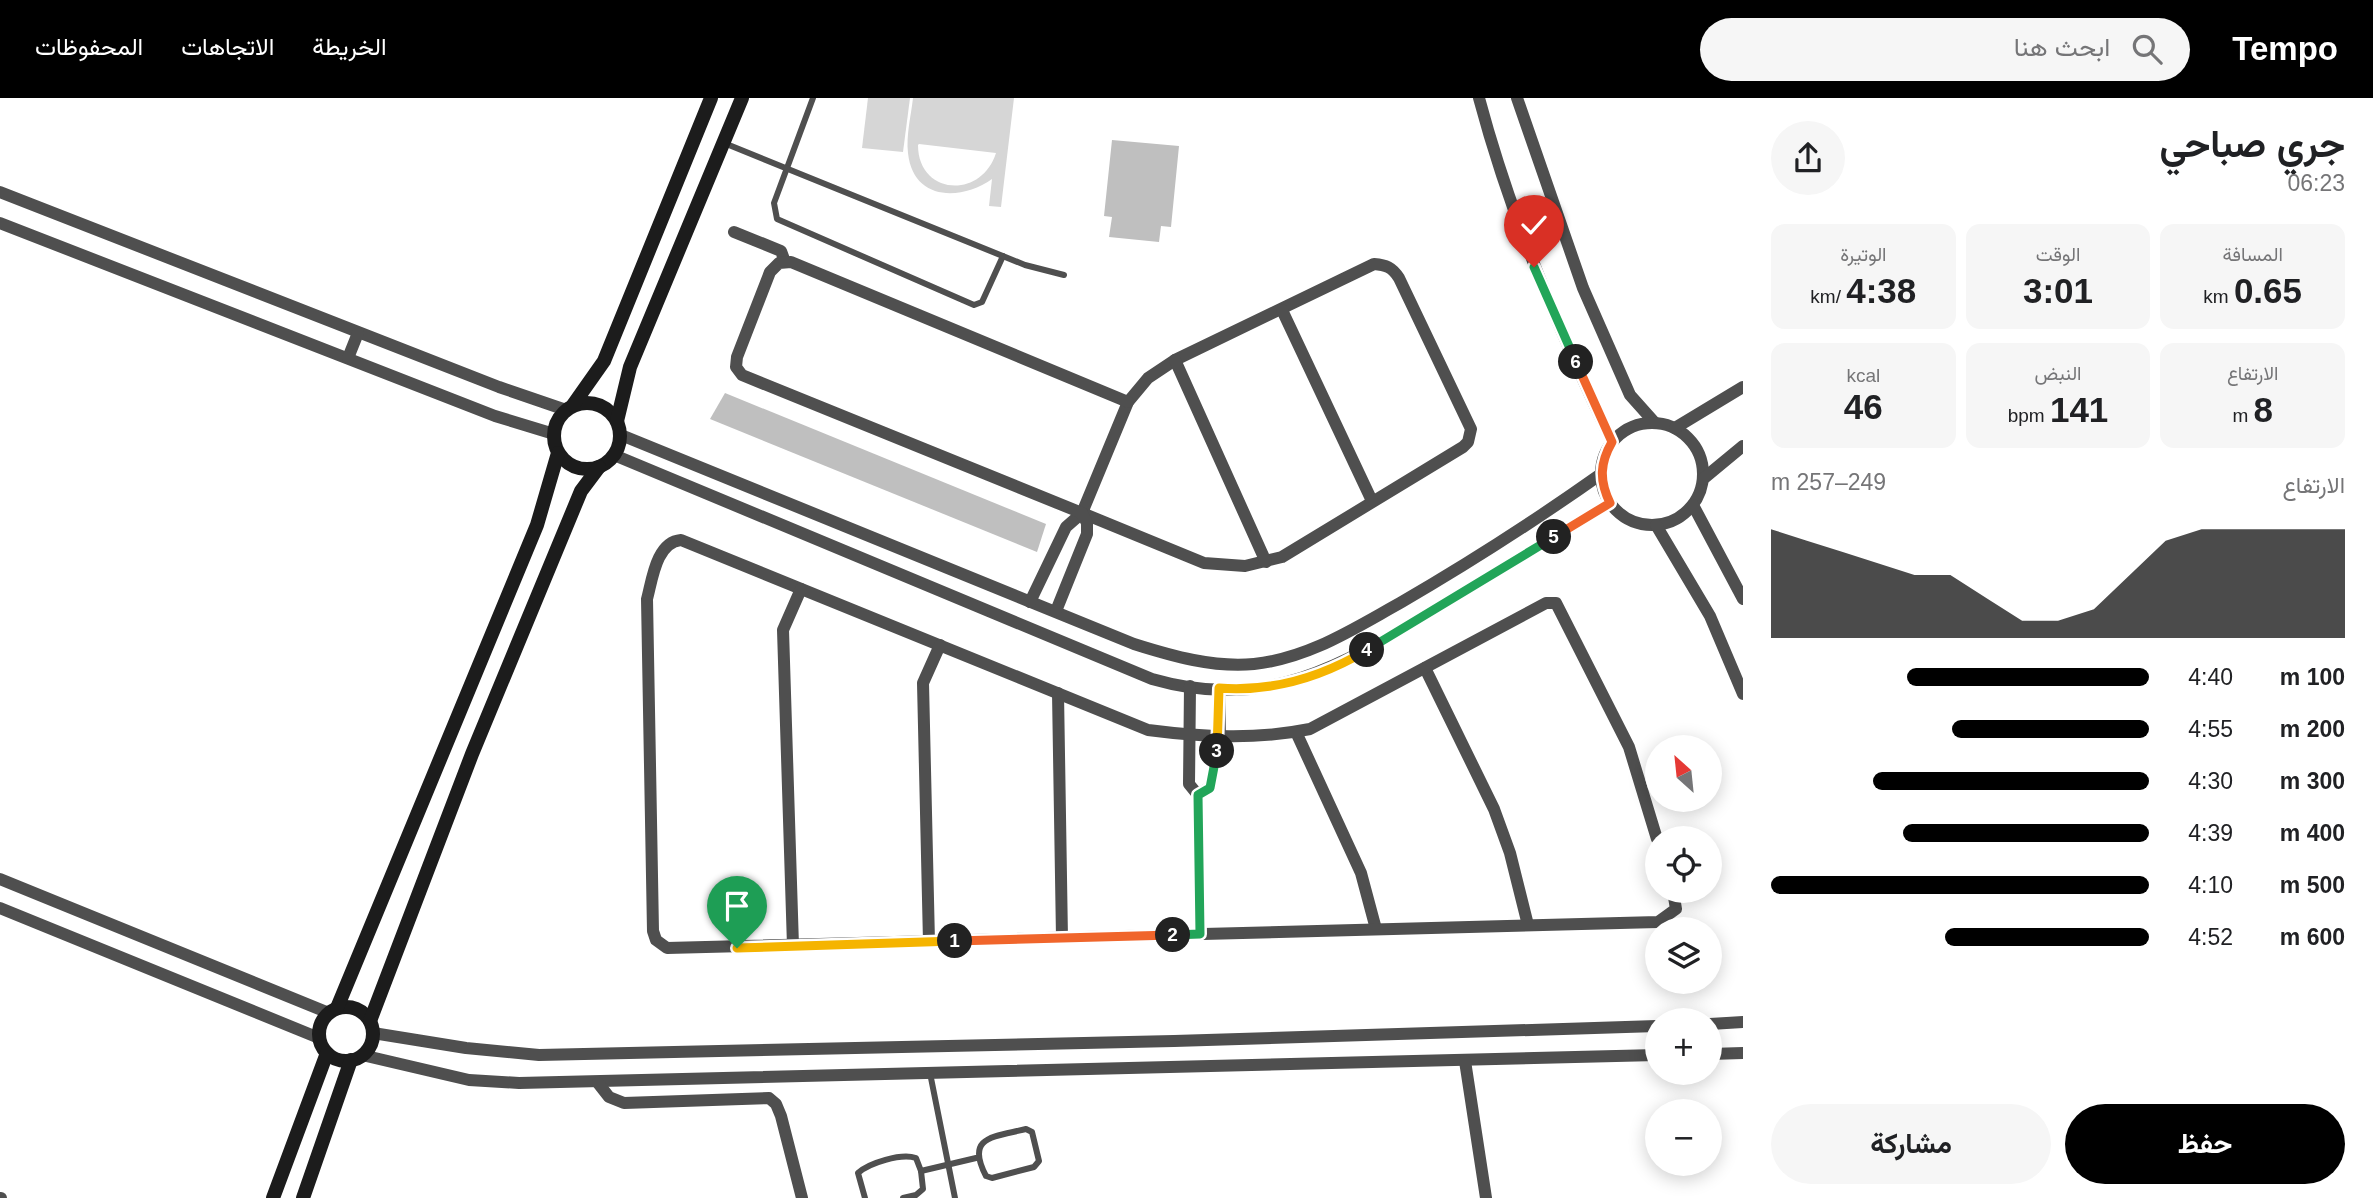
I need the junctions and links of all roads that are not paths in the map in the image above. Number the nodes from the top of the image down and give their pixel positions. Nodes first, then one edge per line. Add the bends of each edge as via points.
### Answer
1 (711, 98) edge
2 (742, 98) edge
3 (813, 98) edge
4 (1479, 98) edge
5 (1517, 98) edge
6 (724, 143) junction
7 (787, 166) junction
8 (0, 192) edge
9 (0, 223) edge
10 (734, 232) dead end
11 (1003, 256) junction
12 (785, 262) junction
13 (1065, 275) dead end
14 (1282, 310) junction
15 (358, 333) junction
16 (348, 358) junction
17 (1175, 360) junction
18 (1743, 387) edge
19 (1128, 402) junction
20 (569, 407) junction
21 (1655, 423) junction
22 (619, 428) junction
23 (1675, 428) junction
24 (554, 433) junction
25 (1612, 442) junction
26 (1743, 446) edge
27 (558, 453) junction
28 (614, 455) junction
29 (599, 467) junction
30 (1601, 474) junction
31 (1703, 479) junction
32 (1372, 501) junction
33 (1610, 503) junction
34 (1693, 505) junction
35 (1082, 513) junction
36 (1656, 525) junction
37 (851, 530) junction
38 (841, 550) junction
39 (1266, 562) junction
40 (802, 589) junction
41 (1743, 599) edge
42 (1030, 602) junction
43 (1056, 611) junction
44 (1371, 618) junction
45 (1385, 639) junction
46 (940, 645) junction
47 (1425, 668) junction
48 (1190, 687) junction
49 (1219, 688) junction
50 (1058, 694) junction
51 (1743, 694) edge
52 (1296, 732) junction
53 (1191, 736) junction
54 (1220, 737) junction
55 (1198, 795) junction
56 (1653, 826) edge
57 (0, 879) edge
58 (1675, 903) edge
59 (0, 908) edge
60 (1528, 925) junction
61 (1376, 929) junction
62 (1200, 934) junction
63 (1062, 938) junction
64 (929, 942) junction
65 (793, 946) junction
66 (333, 1010) junction
67 (1743, 1023) edge
68 (1722, 1024) edge
69 (1645, 1026) edge
70 (371, 1027) junction
71 (319, 1038) junction
72 (327, 1053) junction
73 (1743, 1053) edge
74 (1722, 1054) edge
75 (1645, 1055) edge
76 (356, 1058) junction
77 (1465, 1061) junction
78 (930, 1073) junction
79 (598, 1083) junction
80 (976, 1158) junction
81 (947, 1164) junction
82 (921, 1171) junction
83 (273, 1198) edge
84 (303, 1198) edge
85 (802, 1198) edge
86 (865, 1198) edge
87 (903, 1198) edge
88 (955, 1198) edge
89 (1486, 1198) edge

1 - 20 main road via 604,361
2 - 6 main road
3 - 7 lane
4 - 25 street via 1547,301
5 - 21 street via 1583,288 1630,395
6 - 7 lane
6 - 22 main road via 630,367
7 - 11 lane
7 - 11 lane via 774,203 777,219 958,300 980,303
8 - 15 street
9 - 16 street
10 - 12 street via 781,251
11 - 13 lane
12 - 19 street
12 - 35 street via 770,272 737,357 736,367 742,375
14 - 17 street
14 - 32 street
14 - 32 street via 1374,264 1394,269 1468,422 1471,436 1463,447
15 - 16 street
15 - 20 street
16 - 24 street via 495,416
17 - 19 street via 1148,378
17 - 39 street
18 - 23 street
19 - 35 street
20 - 22 main road via 582,402 603,406
20 - 24 main road via 559,416
21 - 23 street
21 - 25 street via 1639,424
22 - 28 main road
22 - 37 street
23 - 31 street via 1697,449
24 - 27 main road
25 - 30 street
26 - 31 street
27 - 29 main road via 580,469
27 - 66 main road via 537,525
28 - 29 main road
28 - 38 street
29 - 70 main road via 581,491 472,754
30 - 33 street
30 - 44 street via 1468,564
31 - 34 street
32 - 39 street via 1282,557
33 - 36 street via 1630,520
33 - 45 street
34 - 36 street via 1676,519
34 - 41 street
35 - 39 street via 1204,563
35 - 42 street via 1066,527
35 - 43 street via 1087,534
36 - 51 street via 1710,616
37 - 38 street
37 - 42 street
38 - 48 street via 1152,679
40 - 46 street
40 - 65 street via 783,630
40 - 65 street via 675,540 656,564 647,599 656,940 667,948 681,949
42 - 43 street
43 - 44 street via 1157,651 1229,664 1296,655 1351,632
44 - 45 street
45 - 49 street via 1352,659 1305,678 1267,687
46 - 50 street
46 - 64 street via 923,683
47 - 52 street via 1310,729
47 - 56 street via 1546,603 1556,603 1629,747
47 - 60 street via 1494,809
48 - 49 street
48 - 53 street
49 - 54 street
50 - 53 street via 1148,730
50 - 63 street
52 - 54 street
52 - 61 street via 1362,873
53 - 54 street
53 - 55 street via 1189,784
54 - 55 street via 1210,788
55 - 62 street
57 - 66 street
58 - 60 street via 1676,909 1658,922
59 - 71 street
60 - 61 street
61 - 62 street
62 - 63 street
63 - 64 street
64 - 65 street
66 - 70 main road via 356,1008
66 - 71 main road via 319,1028
67 - 68 street
69 - 70 street via 539,1055 466,1048
70 - 76 main road via 372,1042
71 - 72 main road
72 - 76 main road via 342,1060
72 - 83 main road
73 - 74 street
75 - 77 street
76 - 79 street via 469,1080
76 - 84 main road
77 - 78 street
77 - 89 street
78 - 79 street
78 - 81 lane
79 - 85 street via 609,1097 624,1103 769,1098 781,1116
80 - 80 lane via 985,1140 1026,1129 1032,1132 1039,1161 1034,1167 992,1178 985,1176
80 - 81 lane
81 - 82 lane
81 - 88 lane
82 - 86 lane via 916,1158 908,1156 864,1167 858,1173
82 - 87 lane via 923,1189

